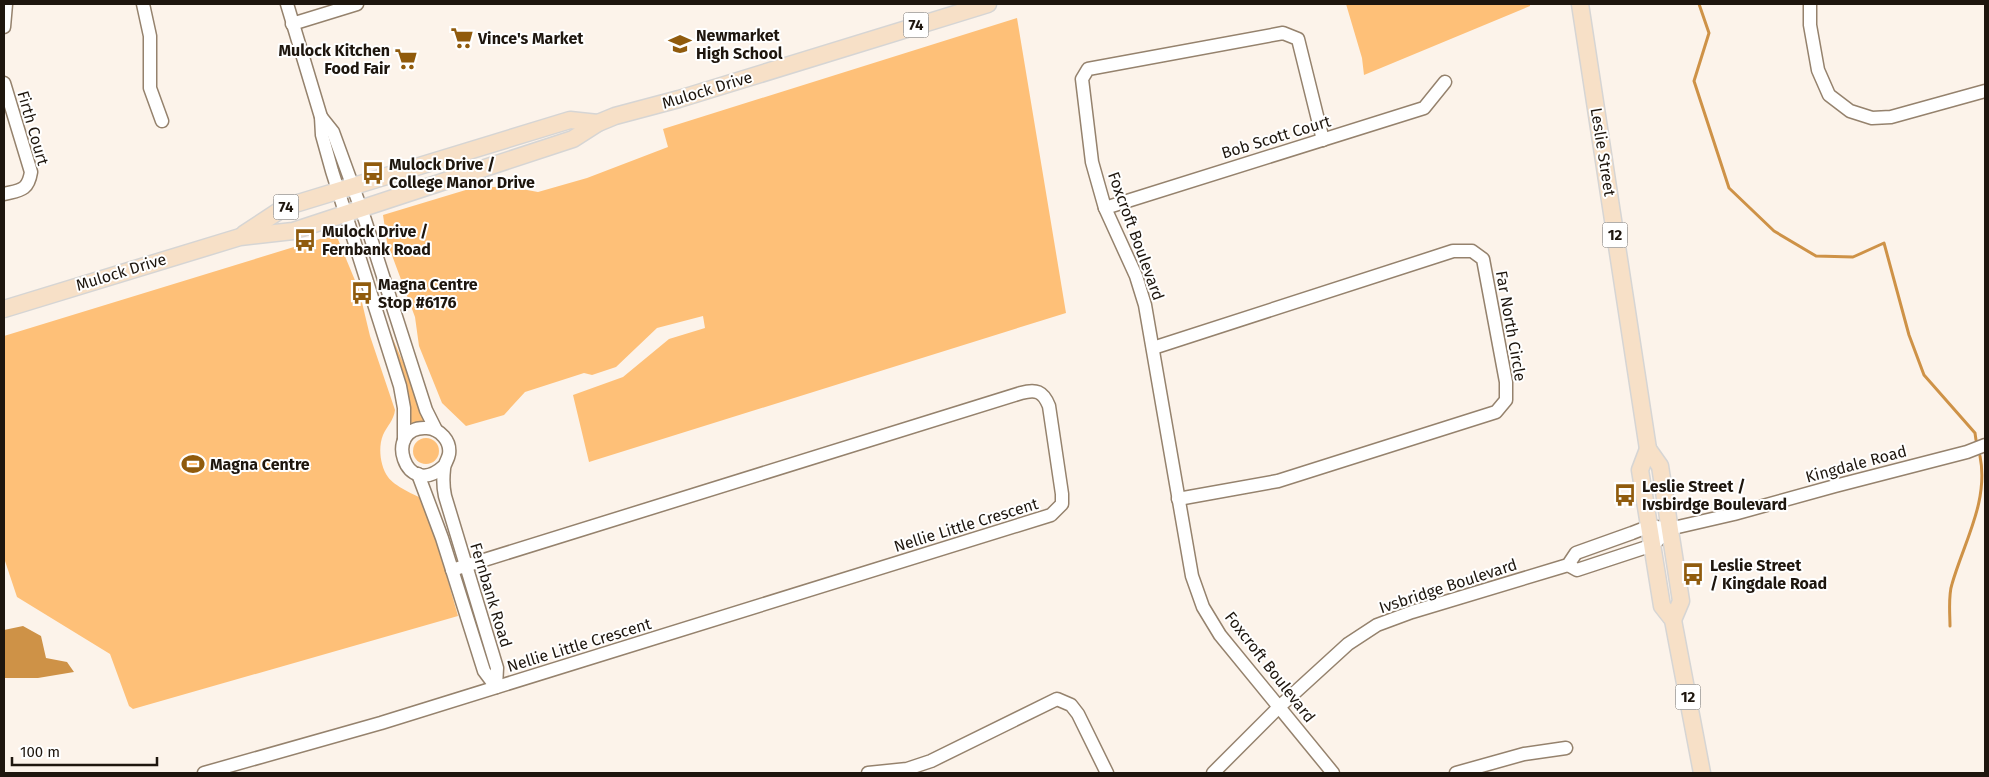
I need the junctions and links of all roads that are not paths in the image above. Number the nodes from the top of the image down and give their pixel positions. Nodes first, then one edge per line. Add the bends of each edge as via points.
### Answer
1 (6, 4) edge
2 (143, 4) edge
3 (287, 4) edge
4 (357, 4) edge
5 (988, 4) edge
6 (1580, 4) edge
7 (1810, 4) edge
8 (292, 24) junction
9 (4, 27) edge
10 (4, 82) edge
11 (1445, 82) dead end
12 (1985, 91) edge
13 (162, 121) dead end
14 (598, 123) junction
15 (1323, 140) junction
16 (346, 188) junction
17 (4, 194) edge
18 (1105, 208) junction
19 (353, 211) junction
20 (240, 237) junction
21 (4, 309) edge
22 (1153, 348) junction
23 (436, 430) junction
24 (404, 440) junction
25 (1985, 445) edge
26 (1648, 448) junction
27 (444, 466) junction
28 (418, 474) junction
29 (1178, 499) junction
30 (1650, 526) junction
31 (1669, 529) junction
32 (1653, 545) junction
33 (1568, 564) junction
34 (466, 566) junction
35 (452, 570) junction
36 (1674, 620) junction
37 (496, 687) junction
38 (1279, 706) junction
39 (1566, 748) dead end
40 (204, 773) edge
41 (868, 773) edge
42 (1107, 773) edge
43 (1213, 773) edge
44 (1333, 773) edge
45 (1456, 773) edge
46 (1702, 773) edge

1 - 9 street
2 - 13 street via 150,36 150,88
3 - 8 street
4 - 8 street
5 - 14 main road, Mulock Drive / 74
6 - 26 main road, Leslie Street / 12
7 - 12 street via 1810,25 1818,70 1829,95 1850,111 1872,118 1891,116
8 - 16 street via 321,118 333,132
10 - 17 street, Firth Court via 31,172 30,182 25,188
11 - 15 street, Bob Scott Court via 1424,108
14 - 16 main road, Mulock Drive / 74 via 570,120
14 - 19 main road, Mulock Drive / 74 via 573,139
15 - 18 street, Bob Scott Court
15 - 18 street, Foxcroft Boulevard via 1298,39 1283,33 1088,70 1082,79 1092,162
16 - 19 street
16 - 20 main road, Mulock Drive / 74 via 285,208
18 - 22 street, Foxcroft Boulevard via 1140,287
19 - 20 main road, Mulock Drive / 74 via 293,231
19 - 23 street
19 - 24 street via 400,386
20 - 21 main road, Mulock Drive / 74
22 - 29 street, Foxcroft Boulevard
22 - 29 street, Far North Circle via 1453,251 1472,251 1483,259 1506,382 1506,400 1496,412 1278,481
23 - 24 street via 415,430
23 - 27 street via 444,436 449,448
24 - 28 street via 401,450 404,462
25 - 31 street, Kingdale Road
26 - 30 main road, Leslie Street / 12 via 1640,470
26 - 31 main road, Leslie Street / 12 via 1660,466
27 - 28 street via 432,474
27 - 34 street, Fernbank Road via 445,496
28 - 35 street, Fernbank Road
29 - 38 street, Foxcroft Boulevard via 1192,576 1203,607 1230,648
30 - 31 street, Ivsbridge Boulevard
30 - 32 main road, Leslie Street / 12
30 - 33 street, Ivsbridge Boulevard via 1576,553
31 - 32 street
31 - 36 main road, Leslie Street / 12 via 1680,601
32 - 33 street, Ivsbridge Boulevard via 1577,570
32 - 36 main road, Leslie Street / 12 via 1662,606
33 - 38 street, Ivsbridge Boulevard via 1377,625 1348,644
34 - 35 street, Nellie Little Crescent
34 - 37 street, Fernbank Road via 497,668
34 - 37 street, Nellie Little Crescent via 1021,393 1037,391 1043,394 1049,406 1062,494 1062,504 1051,515
35 - 37 street, Fernbank Road via 484,671
36 - 46 main road, Leslie Street / 12
37 - 40 street, Nellie Little Crescent
38 - 43 street, Ivsbridge Boulevard
38 - 44 street, Foxcroft Boulevard
39 - 45 street via 1524,754
41 - 42 street via 906,769 931,761 1057,700 1071,705 1078,714

